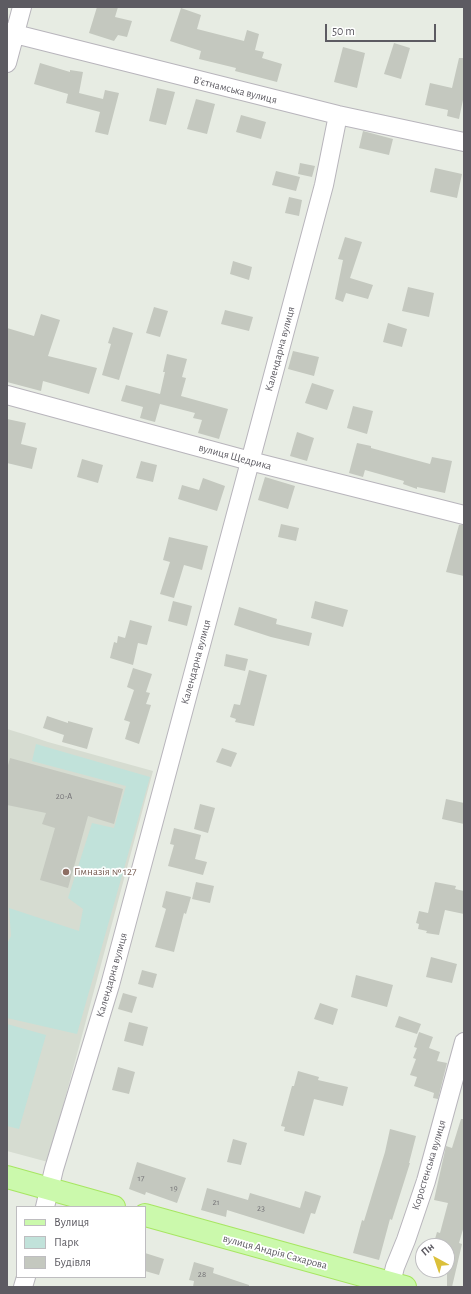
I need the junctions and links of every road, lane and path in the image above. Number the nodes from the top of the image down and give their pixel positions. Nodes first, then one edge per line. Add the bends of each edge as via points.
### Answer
1 (22, 7) edge
2 (11, 33) edge
3 (7, 63) edge
4 (338, 115) junction
5 (464, 142) edge
6 (7, 395) edge
7 (250, 461) junction
8 (464, 515) edge
9 (464, 1042) edge
10 (7, 1177) edge
11 (47, 1198) edge
12 (107, 1206) edge
13 (146, 1215) edge
14 (396, 1286) edge

1 - 2 street
2 - 3 street
2 - 4 street, Вʼєтнамська вулиця
4 - 5 street, Вʼєтнамська вулиця
4 - 7 street, Календарна вулиця via 324,185
6 - 7 street, вулиця Щедрика
7 - 8 street, вулиця Щедрика
7 - 11 street, Календарна вулиця via 110,985
9 - 14 street, Коростенська вулиця via 426,1181 395,1267
10 - 11 main road
11 - 12 main road
13 - 14 main road, вулиця Андрія Сахарова

